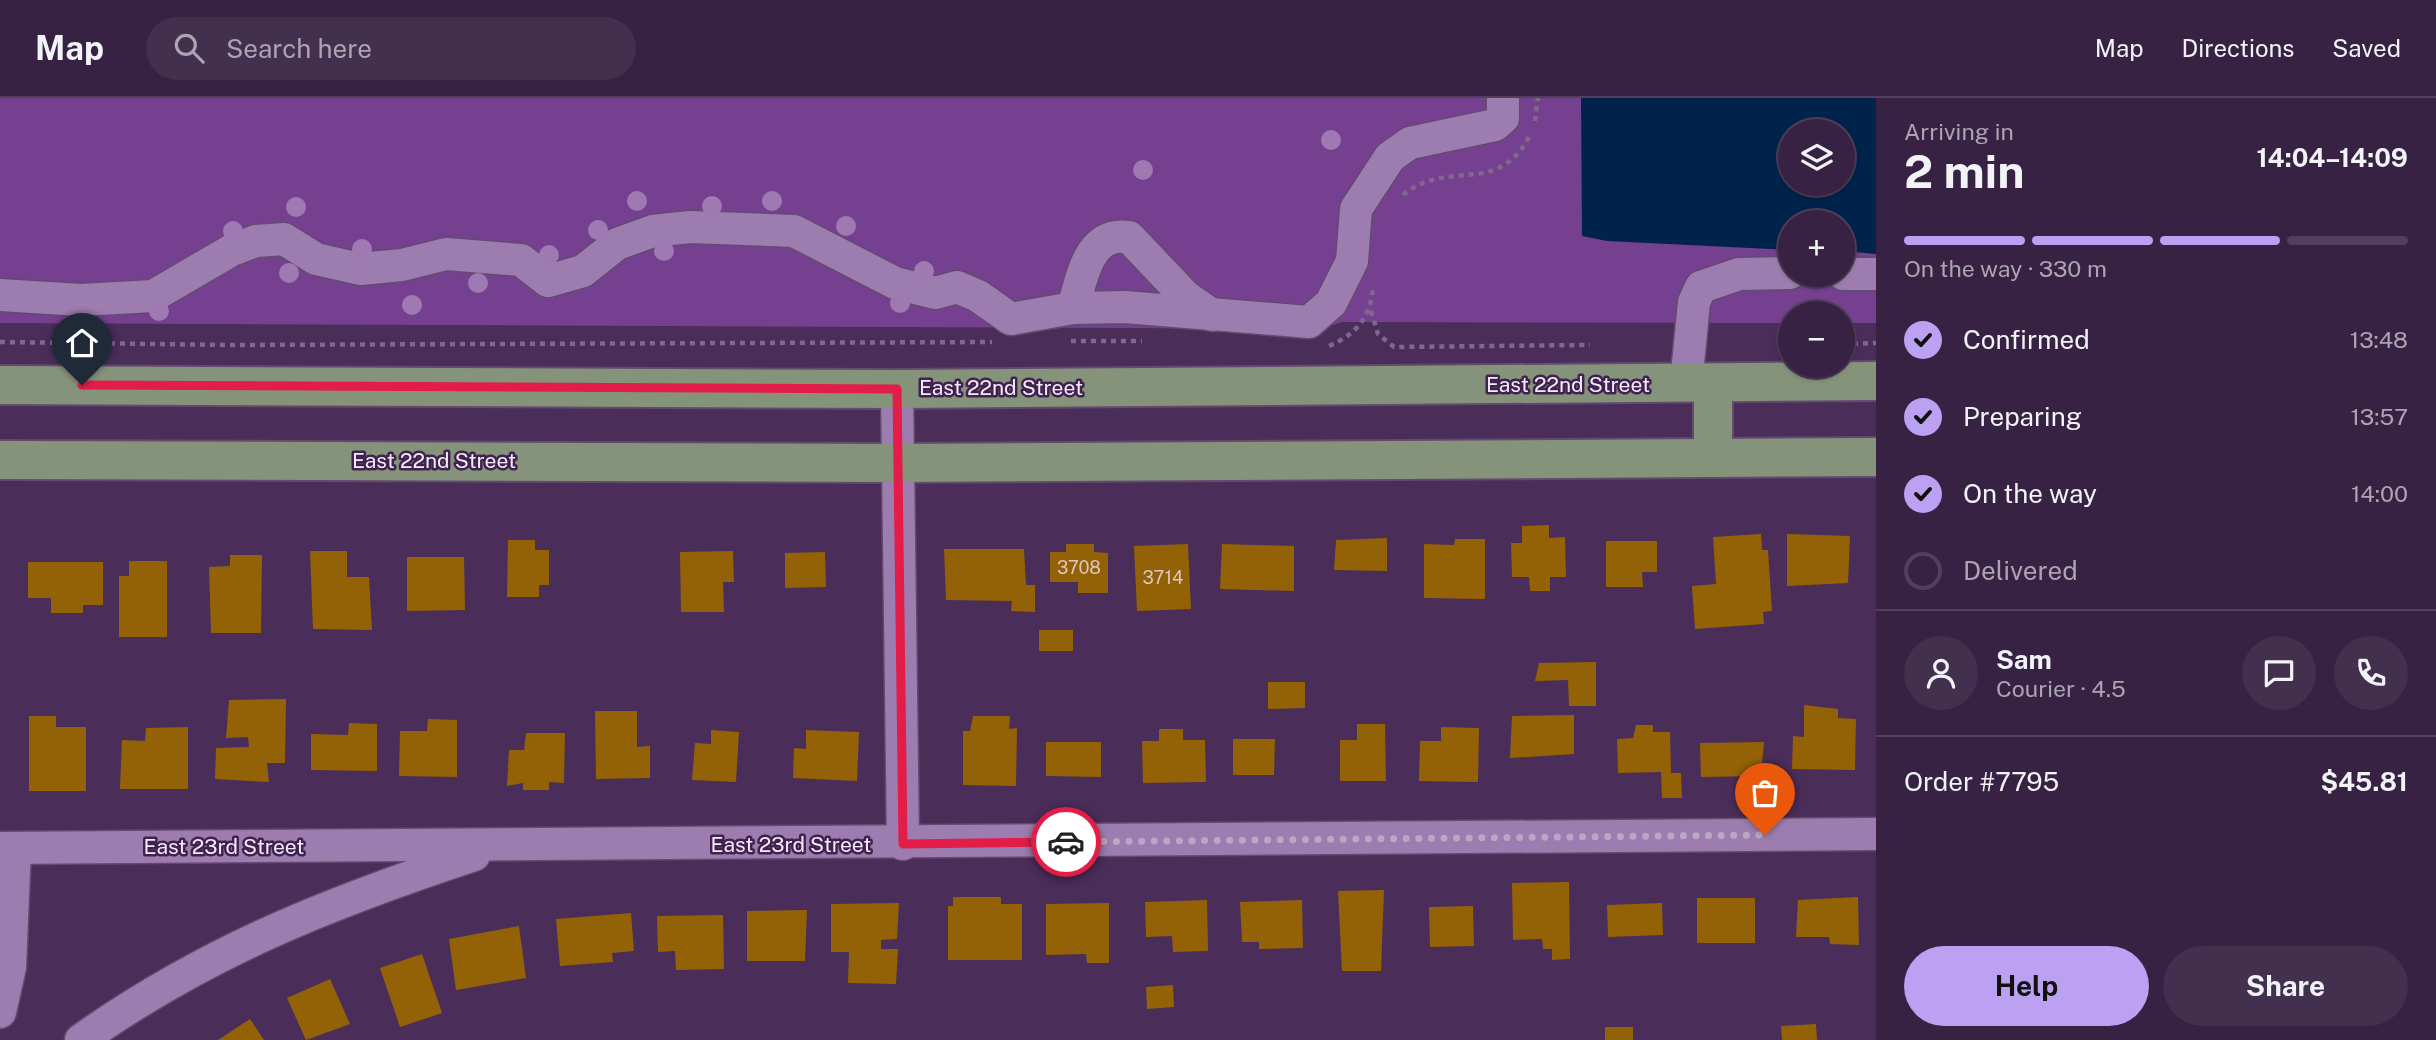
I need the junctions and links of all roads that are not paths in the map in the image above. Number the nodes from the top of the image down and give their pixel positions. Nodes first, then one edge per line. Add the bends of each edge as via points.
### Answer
1 (1503, 98) edge
2 (1778, 273) edge
3 (1855, 274) edge
4 (1876, 274) edge
5 (0, 295) edge
6 (1073, 308) junction
7 (1212, 314) junction
8 (1876, 382) edge
9 (1700, 384) junction
10 (0, 385) edge
11 (897, 389) junction
12 (1876, 457) edge
13 (1713, 458) junction
14 (0, 460) edge
15 (897, 463) junction
16 (1876, 834) edge
17 (903, 844) junction
18 (499, 847) junction
19 (7, 848) edge
20 (0, 1012) edge
21 (81, 1040) edge

1 - 7 street via 1503,118 1495,125 1410,143 1390,157 1356,209 1352,261 1331,303 1309,322
2 - 9 street via 1740,274 1702,286 1694,302
3 - 4 street
5 - 6 street via 80,300 153,296 232,250 256,241 284,239 316,259 360,270 446,254 521,260 548,281 583,271 617,244 653,231 690,227 794,231 895,283 935,293 957,286 1011,319
6 - 7 street
6 - 7 street via 1088,259 1103,239 1117,235 1129,237 1186,297
8 - 9 main road, East 22nd Street
9 - 11 main road, East 22nd Street
9 - 13 main road
10 - 11 main road, East 22nd Street
11 - 15 street
12 - 13 main road, East 22nd Street
13 - 15 main road, East 22nd Street
14 - 15 main road, East 22nd Street
15 - 17 street
16 - 17 street, East 23rd Street
17 - 18 street, East 23rd Street
18 - 19 street, East 23rd Street
18 - 21 street via 287,922 137,1000
19 - 20 street via 10,967

